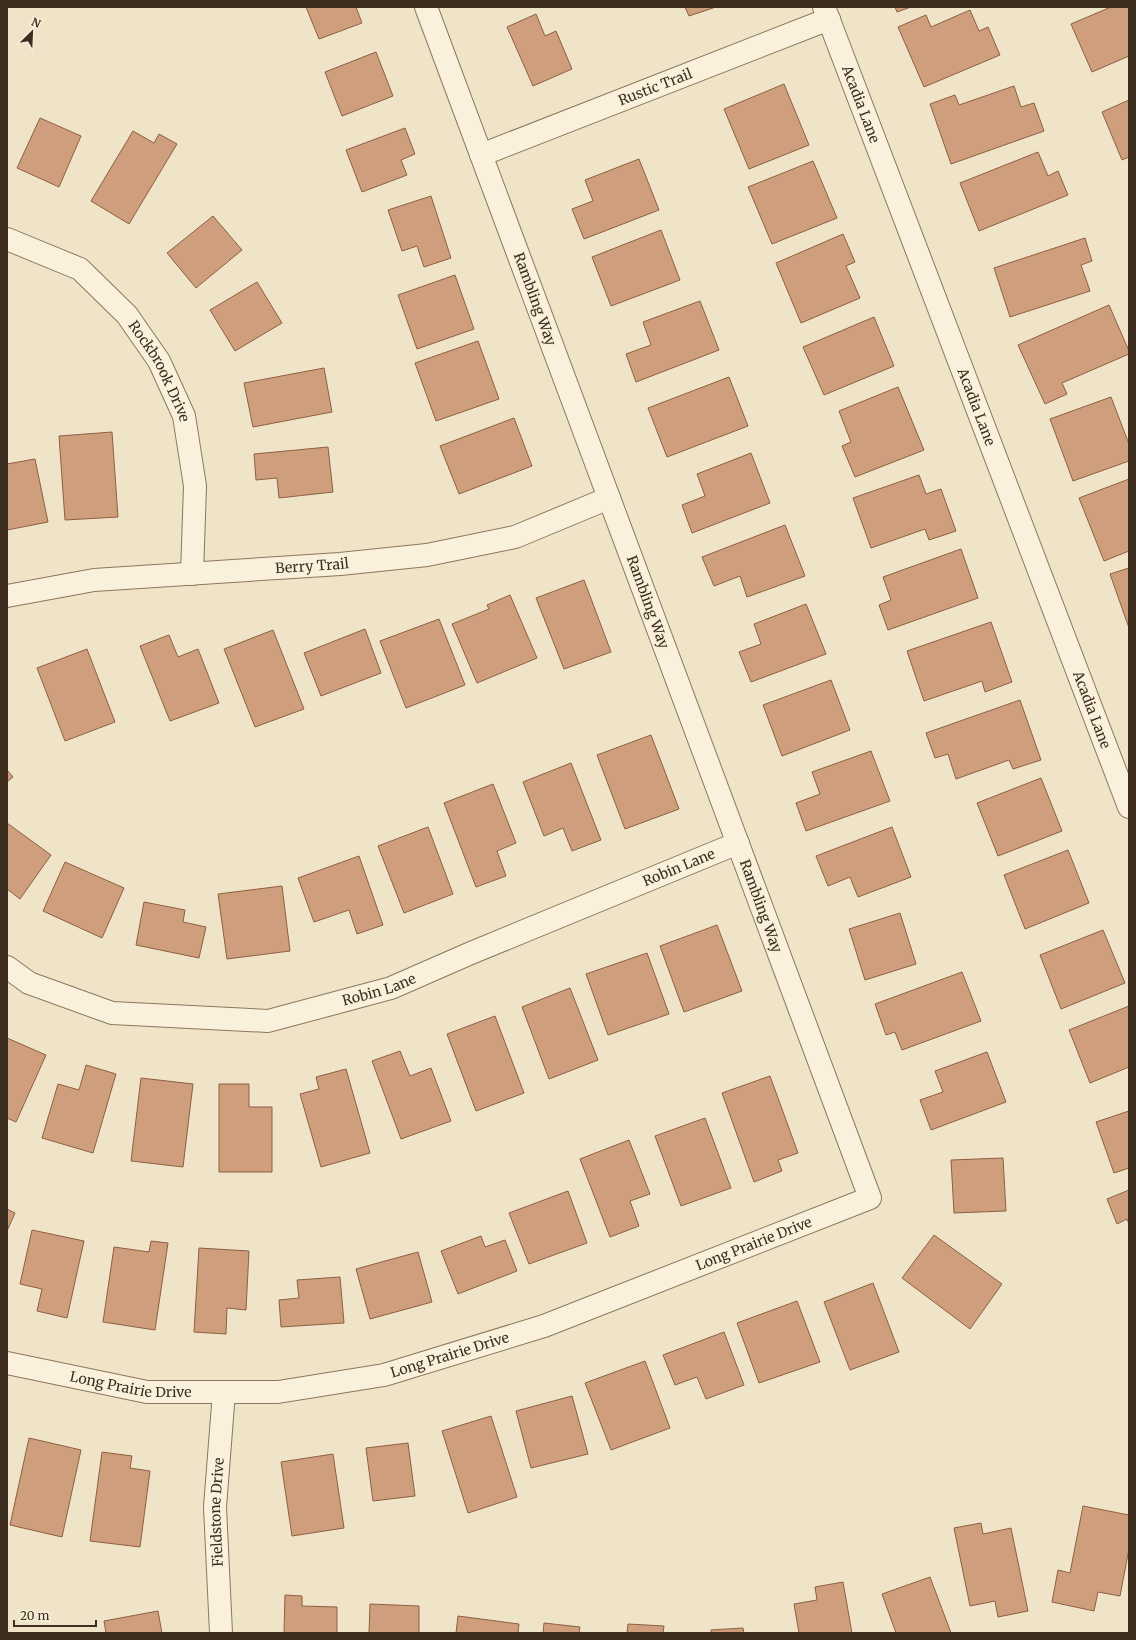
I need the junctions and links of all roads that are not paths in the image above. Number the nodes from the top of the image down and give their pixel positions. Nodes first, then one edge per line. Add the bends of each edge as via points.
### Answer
1 (426, 7) edge
2 (827, 13) edge
3 (481, 156) junction
4 (7, 239) edge
5 (609, 498) junction
6 (192, 574) junction
7 (7, 596) edge
8 (1129, 807) edge
9 (738, 843) junction
10 (7, 967) edge
11 (870, 1198) joint
12 (7, 1364) edge
13 (224, 1392) junction
14 (221, 1633) edge

1 - 3 street, Rambling Way
2 - 3 street, Rustic Trail
2 - 8 street, Acadia Lane
3 - 5 street, Rambling Way
4 - 6 street, Rockbrook Drive via 80,269 127,315 160,361 184,416 195,486
5 - 6 street, Berry Trail via 515,537 427,555
5 - 9 street, Rambling Way
6 - 7 street, Berry Trail via 94,580
9 - 10 street, Robin Lane via 391,988 268,1021 112,1013 29,983
9 - 11 street, Rambling Way
11 - 13 street, Long Prairie Drive via 544,1326 384,1376 278,1392
12 - 13 street, Long Prairie Drive via 147,1392
13 - 14 street, Fieldstone Drive via 215,1507

